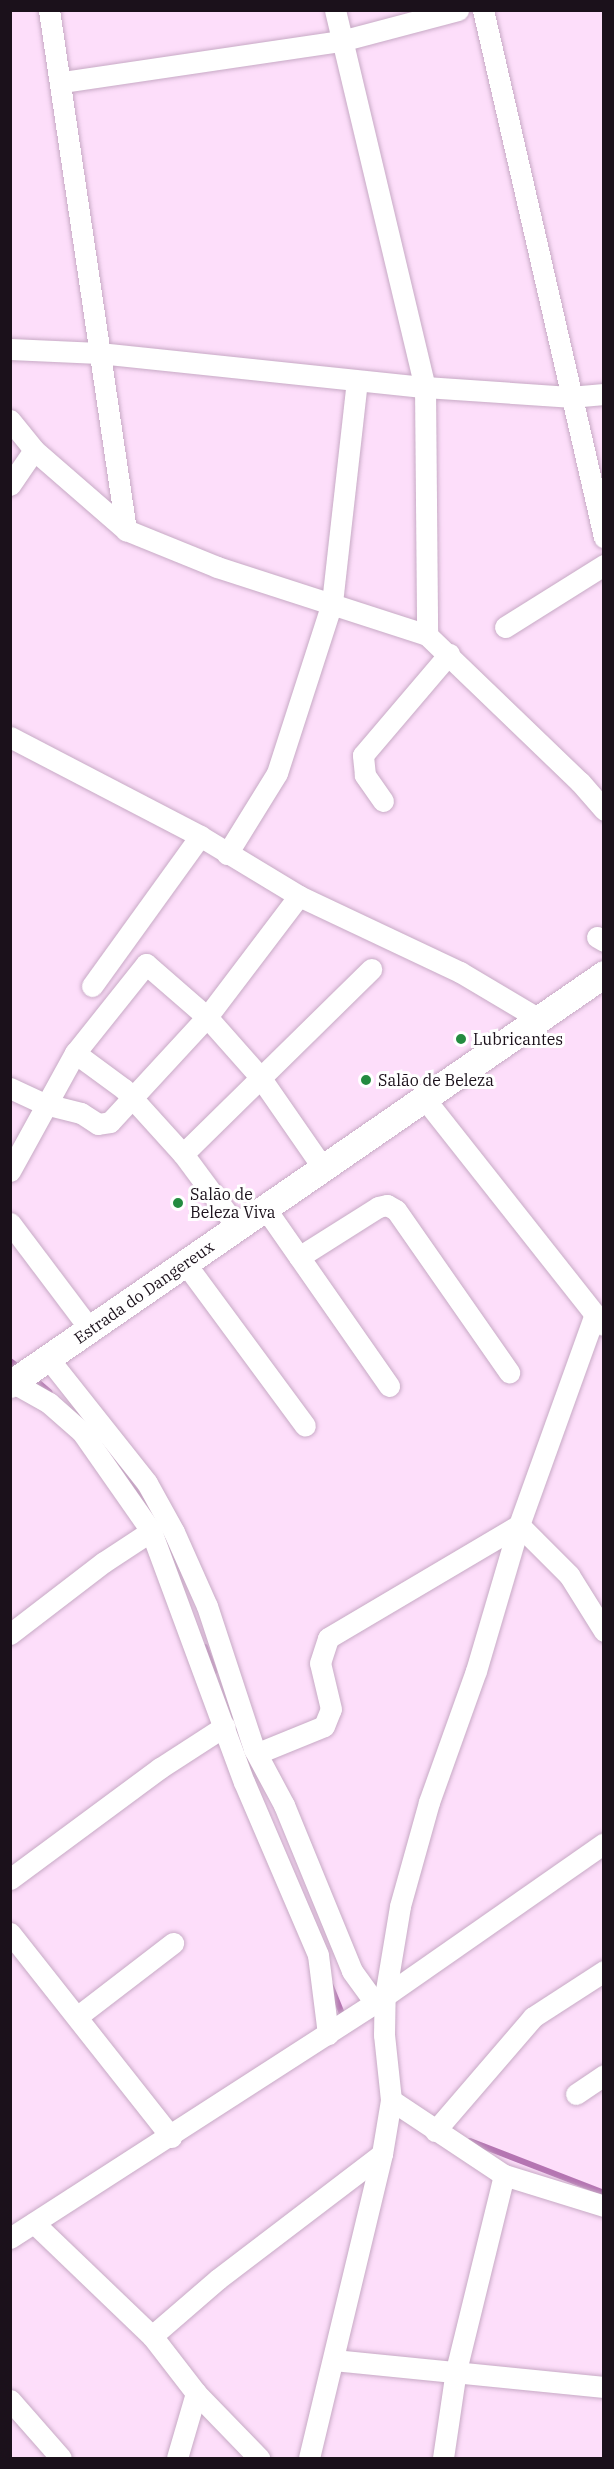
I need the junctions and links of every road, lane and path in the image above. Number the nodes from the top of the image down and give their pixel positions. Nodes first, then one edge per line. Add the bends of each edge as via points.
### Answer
1 (49, 10) edge
2 (335, 10) edge
3 (458, 10) edge
4 (483, 10) edge
5 (341, 41) junction
6 (62, 82) junction
7 (10, 349) edge
8 (99, 353) junction
9 (357, 381) junction
10 (424, 387) junction
11 (603, 394) edge
12 (570, 397) junction
13 (10, 420) edge
14 (34, 450) junction
15 (10, 485) edge
16 (126, 530) junction
17 (603, 537) edge
18 (603, 565) edge
19 (332, 603) junction
20 (505, 627) dead end
21 (427, 634) junction
22 (449, 654) junction
23 (10, 737) edge
24 (383, 801) dead end
25 (603, 810) edge
26 (200, 836) junction
27 (227, 854) junction
28 (298, 896) junction
29 (371, 969) dead end
30 (603, 974) edge
31 (92, 986) dead end
32 (207, 1017) junction
33 (539, 1019) junction
34 (75, 1053) junction
35 (260, 1077) junction
36 (10, 1088) edge
37 (424, 1098) junction
38 (133, 1101) junction
39 (45, 1104) junction
40 (18, 1133) edge
41 (183, 1154) junction
42 (323, 1168) junction
43 (10, 1171) edge
44 (265, 1208) junction
45 (10, 1223) edge
46 (237, 1227) junction
47 (299, 1257) junction
48 (185, 1263) junction
49 (599, 1319) edge
50 (90, 1329) junction
51 (509, 1372) dead end
52 (24, 1374) edge
53 (389, 1386) dead end
54 (304, 1426) dead end
55 (519, 1524) junction
56 (151, 1531) junction
57 (603, 1631) edge
58 (10, 1634) edge
59 (225, 1726) junction
60 (258, 1753) junction
61 (603, 1843) edge
62 (10, 1879) edge
63 (10, 1933) edge
64 (173, 1943) dead end
65 (603, 1971) edge
66 (380, 2000) junction
67 (78, 2016) junction
68 (328, 2034) junction
69 (603, 2075) edge
70 (576, 2094) dead end
71 (390, 2100) junction
72 (435, 2131) junction
73 (171, 2137) junction
74 (382, 2154) junction
75 (504, 2175) junction
76 (603, 2206) edge
77 (34, 2223) junction
78 (10, 2238) edge
79 (152, 2336) junction
80 (334, 2360) junction
81 (456, 2370) junction
82 (603, 2388) edge
83 (196, 2393) junction
84 (10, 2400) edge
85 (61, 2458) edge
86 (177, 2458) edge
87 (259, 2458) edge
88 (309, 2458) edge
89 (443, 2458) edge

1 - 6 street
2 - 5 street
3 - 5 street
4 - 12 street
5 - 6 street
5 - 10 street
6 - 8 street
7 - 8 street
8 - 9 street
8 - 16 street
9 - 10 street
9 - 19 street
10 - 12 street
10 - 21 street
11 - 12 street
12 - 17 street
13 - 14 street
14 - 15 street
14 - 16 street
16 - 19 street via 217,567
18 - 20 street
19 - 21 street
19 - 27 street via 277,773
21 - 22 street
22 - 24 street via 363,755 365,776
22 - 25 street
23 - 26 street
26 - 27 street
26 - 31 street
27 - 28 street
28 - 32 street
28 - 33 street via 460,972
29 - 35 street
30 - 33 main road, Estrada do Dangereux
32 - 34 street via 146,964
32 - 35 street
32 - 38 street
33 - 37 main road, Estrada do Dangereux
34 - 38 street via 115,1082
34 - 39 street
35 - 41 street
35 - 42 street
36 - 39 street
37 - 42 main road, Estrada do Dangereux
37 - 49 street
38 - 39 street via 104,1125 81,1113
38 - 41 street
39 - 40 street
40 - 43 street
41 - 46 street
42 - 44 main road, Estrada do Dangereux
44 - 46 main road, Estrada do Dangereux
44 - 47 street
45 - 50 street
46 - 48 main road, Estrada do Dangereux
47 - 51 street via 387,1205 396,1210
47 - 53 street
48 - 50 main road, Estrada do Dangereux
48 - 54 street
49 - 55 street
50 - 52 main road, Estrada do Dangereux
52 - 56 street via 82,1432
52 - 60 street via 147,1483 207,1606
55 - 57 street via 569,1575
55 - 60 street via 328,1638 320,1663 331,1710 324,1726
55 - 66 street via 477,1671 422,1825
56 - 58 street
56 - 59 street
59 - 62 street via 160,1768
59 - 68 street via 244,1782 318,1955
60 - 66 street via 284,1805 352,1971
61 - 66 street
63 - 67 street
64 - 67 street
65 - 72 street via 533,2017
66 - 68 street
66 - 71 street
67 - 73 street
68 - 73 street
69 - 70 street
71 - 72 street
71 - 74 street
72 - 75 street
73 - 77 street
74 - 79 street via 226,2273
74 - 80 street
75 - 76 street
75 - 81 street
77 - 78 street
77 - 79 street
79 - 83 street
80 - 81 street
80 - 88 street
81 - 82 street
81 - 89 street
83 - 86 street
83 - 87 street
84 - 85 street

